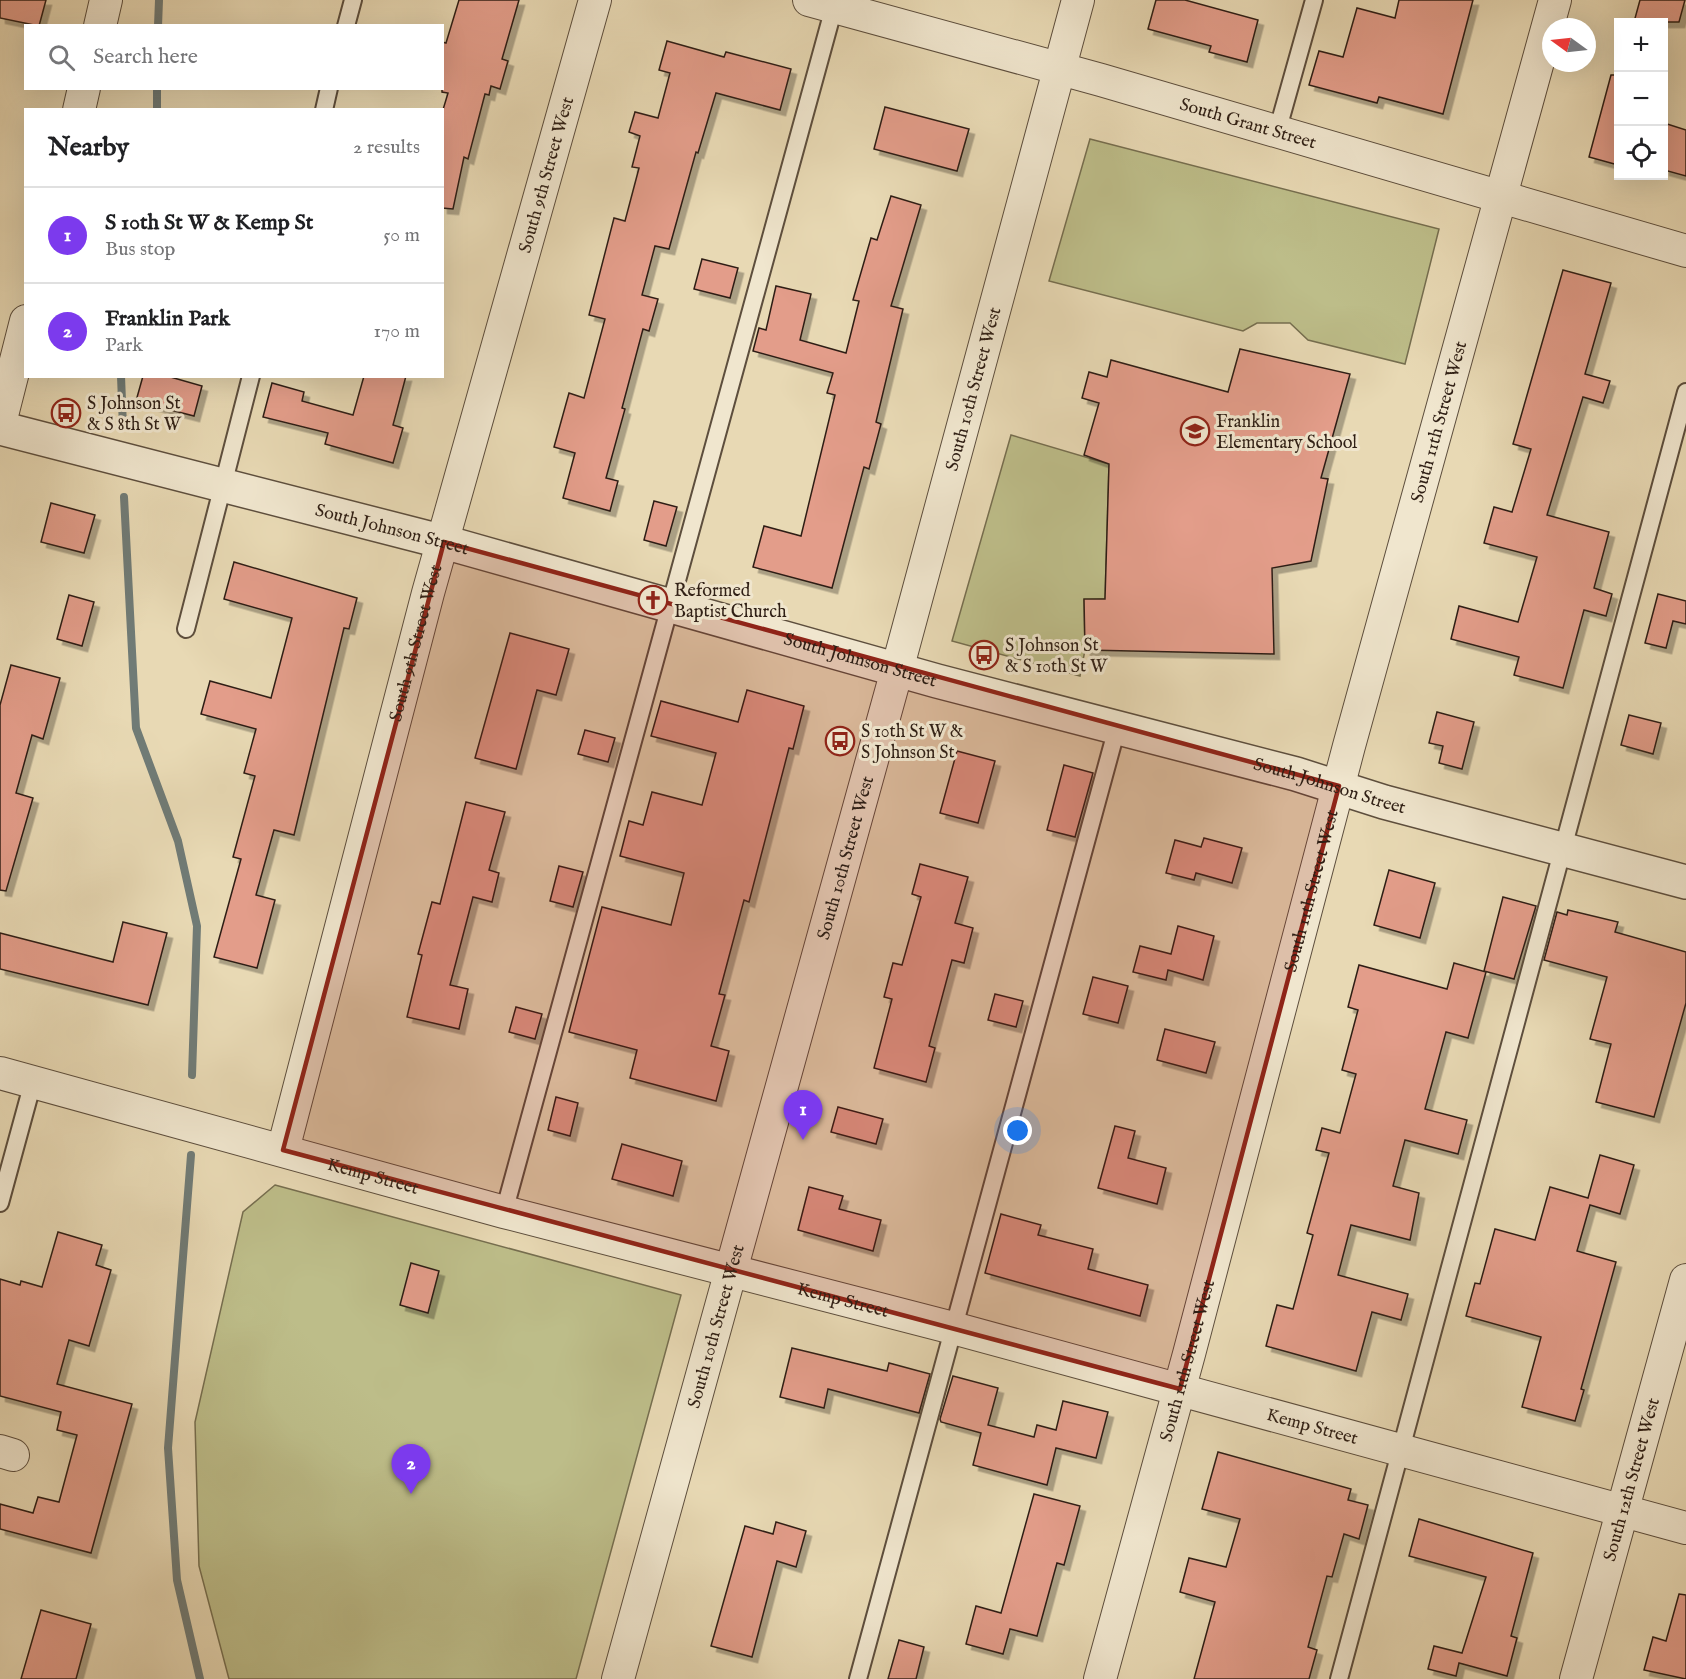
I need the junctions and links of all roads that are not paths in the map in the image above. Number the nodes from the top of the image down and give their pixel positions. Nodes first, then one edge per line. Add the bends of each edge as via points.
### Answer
1 (106, 0) edge
2 (353, 0) edge
3 (595, 0) edge
4 (1078, 0) edge
5 (1314, 0) edge
6 (1555, 0) edge
7 (827, 2) edge
8 (100, 24) edge
9 (347, 24) edge
10 (1059, 69) junction
11 (84, 90) edge
12 (329, 90) edge
13 (79, 108) edge
14 (324, 108) edge
15 (1277, 132) junction
16 (1502, 199) junction
17 (1686, 251) edge
18 (24, 329) edge
19 (250, 378) edge
20 (1686, 392) edge
21 (0, 423) edge
22 (0, 428) edge
23 (222, 485) junction
24 (444, 542) junction
25 (669, 605) junction
26 (186, 629) dead end
27 (897, 670) junction
28 (1117, 728) junction
29 (1339, 786) junction
30 (1562, 850) junction
31 (1686, 882) edge
32 (0, 1073) edge
33 (33, 1082) junction
34 (283, 1150) junction
35 (0, 1203) edge
36 (504, 1212) junction
37 (732, 1269) junction
38 (1686, 1280) edge
39 (953, 1328) junction
40 (1180, 1389) junction
41 (1401, 1450) junction
42 (1622, 1511) junction
43 (1686, 1528) edge
44 (618, 1679) edge
45 (858, 1679) edge
46 (1100, 1679) edge
47 (1339, 1679) edge
48 (1576, 1679) edge

1 - 8 street
2 - 9 lane
3 - 24 street, South 9th Street West
4 - 10 street, South 10th Street West
5 - 15 lane
6 - 16 street, South 11th Street West
7 - 10 street, South Grant Street
7 - 25 lane
10 - 15 street, South Grant Street
10 - 27 street, South 10th Street West
11 - 13 street
12 - 14 lane
15 - 16 street, South Grant Street
16 - 17 street, South Grant Street
16 - 29 street, South 11th Street West
18 - 21 street
19 - 23 lane
20 - 30 lane
22 - 23 street, South Johnson Street
23 - 24 street, South Johnson Street
23 - 26 lane
24 - 25 street, South Johnson Street
24 - 34 street, South 9th Street West
25 - 27 street, South Johnson Street
25 - 36 lane
27 - 28 street, South Johnson Street
27 - 37 street, South 10th Street West
28 - 29 street, South Johnson Street
28 - 39 lane
29 - 30 street, South Johnson Street
29 - 40 street, South 11th Street West
30 - 31 street, South Johnson Street
30 - 41 lane
32 - 33 street, Kemp Street
33 - 34 street, Kemp Street
33 - 35 lane
34 - 36 street, Kemp Street
36 - 37 street, Kemp Street
37 - 39 street, Kemp Street
37 - 44 street, South 10th Street West via 723,1290
38 - 42 street, South 12th Street West
39 - 40 street, Kemp Street
39 - 45 lane
40 - 41 street, Kemp Street
40 - 46 street, South 11th Street West
41 - 42 street, Kemp Street
41 - 47 lane
42 - 43 street, Kemp Street
42 - 48 street, South 12th Street West

